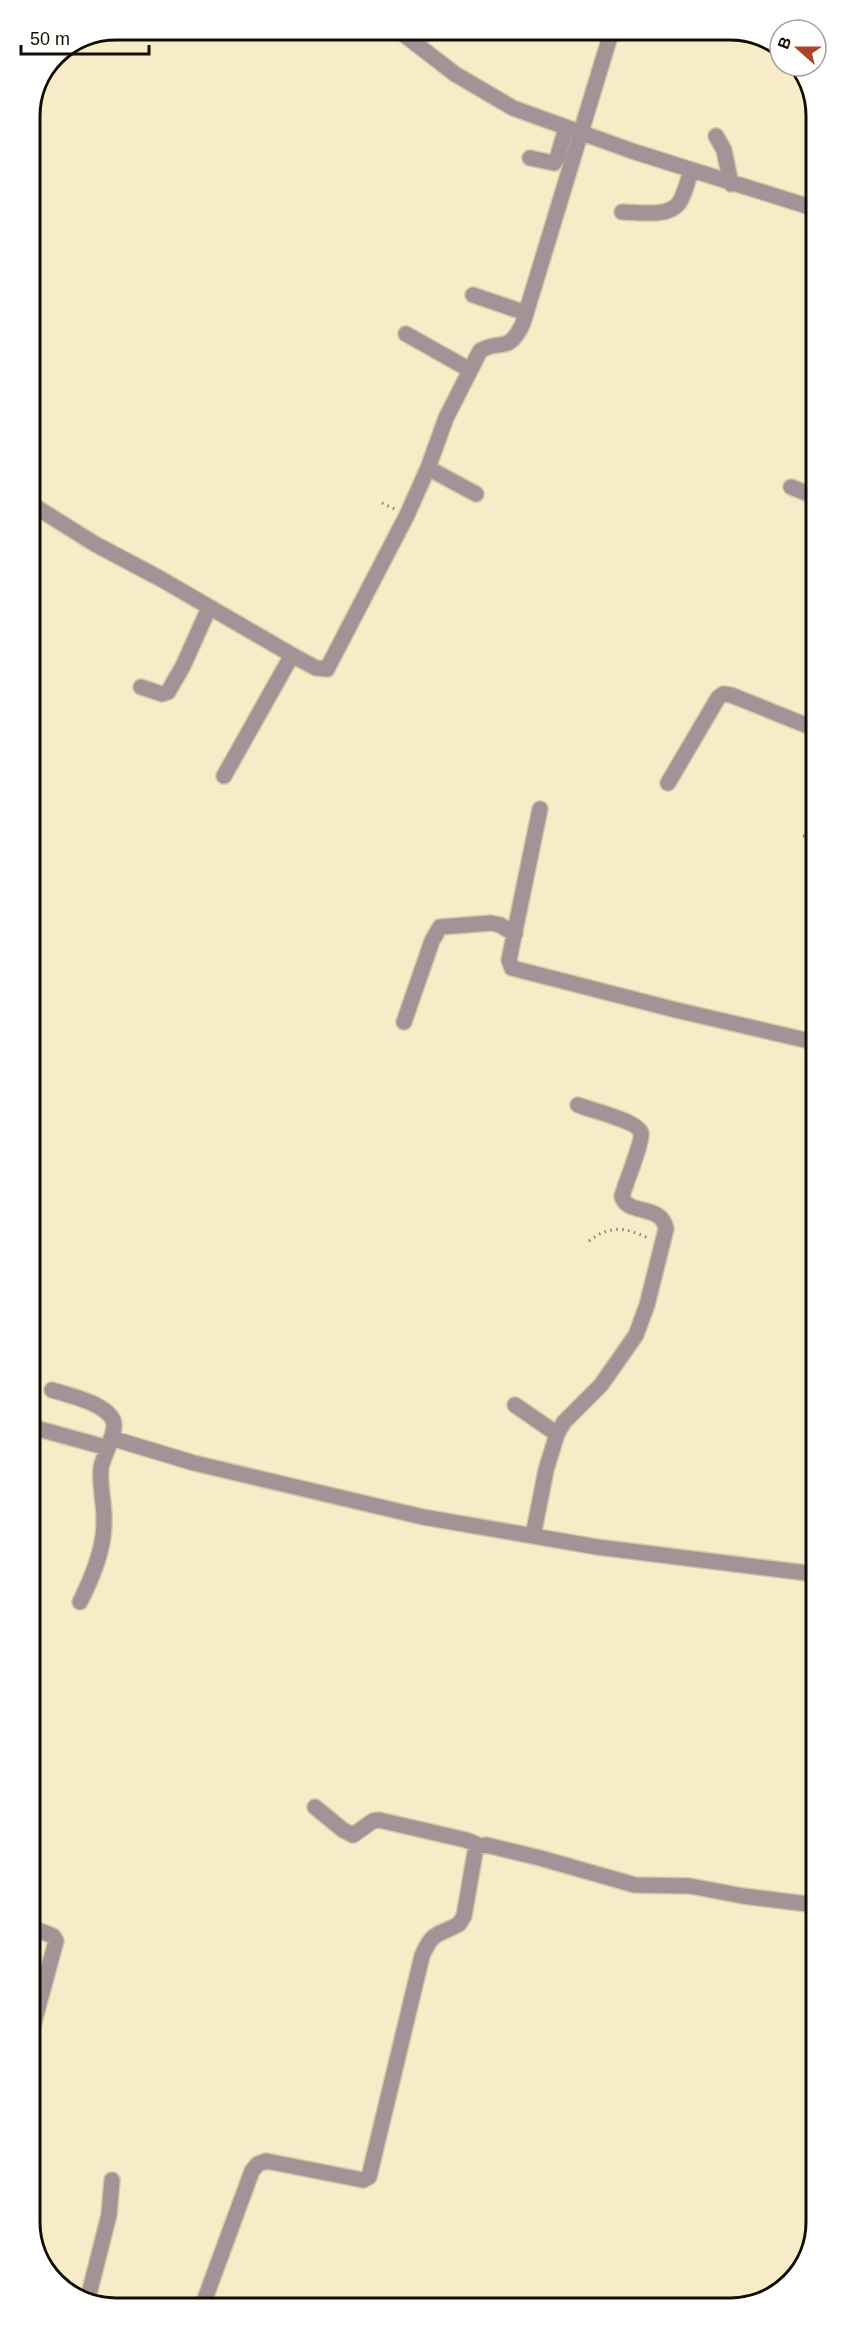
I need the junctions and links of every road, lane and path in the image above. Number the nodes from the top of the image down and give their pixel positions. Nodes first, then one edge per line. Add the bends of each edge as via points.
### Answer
1 (412, 40) edge
2 (609, 41) edge
3 (566, 128) junction
4 (584, 134) junction
5 (716, 136) dead end
6 (530, 158) dead end
7 (688, 178) junction
8 (731, 184) junction
9 (806, 206) edge
10 (622, 212) dead end
11 (473, 294) dead end
12 (526, 314) junction
13 (406, 334) dead end
14 (470, 370) junction
15 (428, 468) junction
16 (791, 486) dead end
17 (806, 493) edge
18 (476, 494) dead end
19 (41, 510) edge
20 (209, 608) junction
21 (292, 655) junction
22 (141, 687) dead end
23 (806, 722) edge
24 (224, 776) dead end
25 (668, 783) dead end
26 (540, 809) dead end
27 (803, 836) dead end
28 (806, 836) edge
29 (515, 934) junction
30 (404, 1023) dead end
31 (806, 1040) edge
32 (578, 1105) dead end
33 (589, 1241) dead end
34 (661, 1248) junction
35 (52, 1390) dead end
36 (515, 1405) dead end
37 (40, 1429) edge
38 (557, 1434) junction
39 (109, 1443) junction
40 (533, 1536) junction
41 (806, 1573) edge
42 (80, 1602) dead end
43 (315, 1808) dead end
44 (478, 1845) junction
45 (806, 1904) edge
46 (40, 1931) edge
47 (40, 2000) edge
48 (112, 2180) dead end
49 (89, 2292) edge
50 (206, 2297) edge

1 - 3 street via 495,98
2 - 4 street
3 - 4 street
3 - 6 street via 554,163
4 - 7 street
4 - 12 street
5 - 8 street via 724,150
7 - 8 street
7 - 10 street via 679,202 666,210
8 - 9 street
11 - 12 street
12 - 14 street via 509,342 484,347
13 - 14 street
14 - 15 street via 446,418
15 - 18 street
15 - 21 street via 327,669 316,668
16 - 17 street
19 - 20 street
20 - 21 street
20 - 22 street via 168,692 162,694
21 - 24 street
23 - 25 street via 723,694
26 - 29 street
27 - 28 path
29 - 30 street via 491,923 440,927
29 - 31 street via 509,965 516,971
32 - 34 street via 627,1122 640,1131 623,1200 662,1218 666,1229
33 - 34 path via 608,1229 618,1229 639,1234
34 - 38 street via 636,1335 601,1386
35 - 39 street via 92,1403 106,1412 114,1428
36 - 38 street
37 - 39 street
38 - 40 street
39 - 40 street via 423,1517
39 - 42 street via 101,1466 102,1543
40 - 41 street
43 - 44 street via 348,1832 380,1820
44 - 45 street via 634,1885 690,1886
44 - 50 street via 464,1916 459,1924 435,1934 417,1972 369,2177 363,2180 266,2161 258,2164 252,2171
46 - 47 street via 56,1941
48 - 49 street

